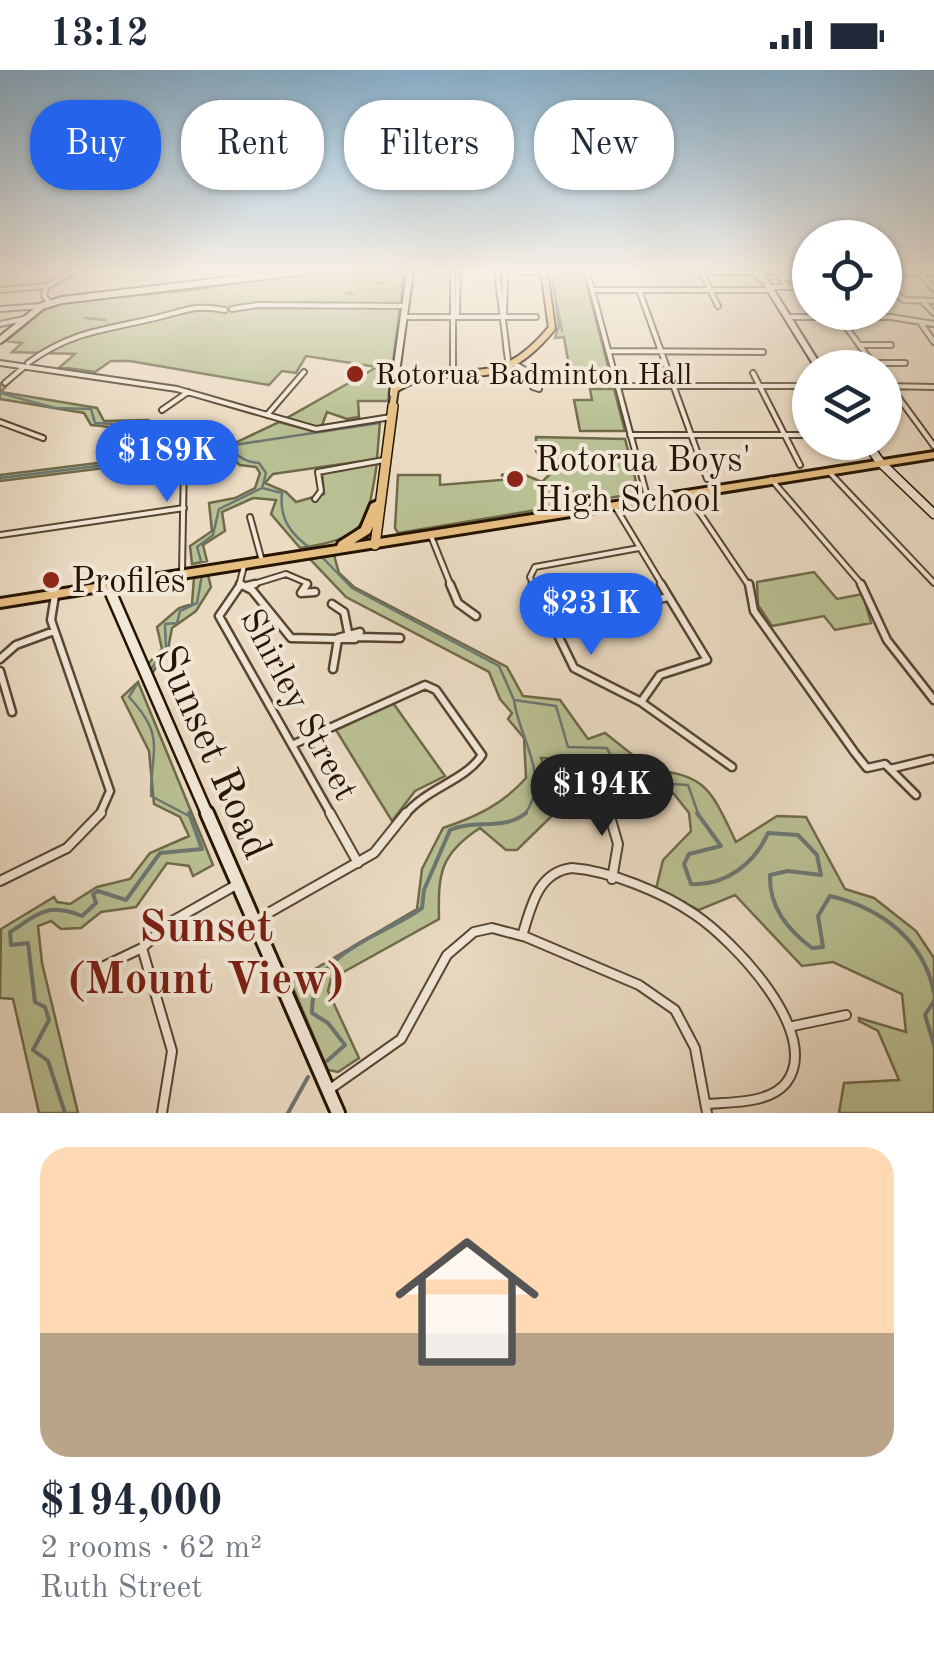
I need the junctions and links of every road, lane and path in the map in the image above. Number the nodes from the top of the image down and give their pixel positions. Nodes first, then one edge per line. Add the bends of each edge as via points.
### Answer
1 (23, 319) edge
2 (28, 320) edge
3 (144, 320) edge
4 (404, 320) edge
5 (455, 320) edge
6 (504, 320) edge
7 (555, 320) edge
8 (600, 320) edge
9 (650, 320) edge
10 (790, 320) edge
11 (904, 320) edge
12 (920, 322) junction
13 (934, 324) edge
14 (848, 330) edge
15 (0, 342) edge
16 (934, 342) edge
17 (859, 345) junction
18 (891, 345) dead end
19 (808, 350) edge
20 (863, 350) edge
21 (608, 351) junction
22 (661, 351) junction
23 (534, 352) junction
24 (763, 352) dead end
25 (0, 363) edge
26 (902, 363) edge
27 (906, 363) dead end
28 (26, 365) junction
29 (514, 366) junction
30 (453, 370) dead end
31 (396, 371) junction
32 (304, 372) dead end
33 (531, 373) junction
34 (753, 373) dead end
35 (426, 379) junction
36 (406, 381) junction
37 (5, 383) dead end
38 (537, 386) dead end
39 (617, 386) junction
40 (674, 386) junction
41 (759, 386) junction
42 (792, 386) edge
43 (902, 386) edge
44 (934, 386) edge
45 (188, 392) junction
46 (395, 397) junction
47 (902, 406) edge
48 (162, 410) dead end
49 (268, 415) junction
50 (392, 417) junction
51 (0, 422) edge
52 (630, 435) junction
53 (691, 435) junction
54 (784, 435) junction
55 (792, 435) edge
56 (43, 438) dead end
57 (934, 451) edge
58 (184, 460) dead end
59 (386, 460) junction
60 (880, 462) junction
61 (800, 465) dead end
62 (829, 475) junction
63 (707, 479) dead end
64 (771, 481) junction
65 (725, 487) junction
66 (315, 499) dead end
67 (648, 499) junction
68 (690, 499) junction
69 (934, 502) edge
70 (377, 504) junction
71 (924, 504) junction
72 (184, 508) junction
73 (612, 508) junction
74 (934, 514) edge
75 (250, 517) dead end
76 (521, 519) junction
77 (468, 524) junction
78 (0, 535) edge
79 (431, 536) junction
80 (378, 542) junction
81 (343, 545) junction
82 (639, 548) junction
83 (313, 552) junction
84 (262, 559) junction
85 (239, 567) junction
86 (182, 572) junction
87 (934, 583) edge
88 (105, 584) junction
89 (243, 585) junction
90 (56, 591) junction
91 (315, 592) dead end
92 (669, 597) junction
93 (0, 600) edge
94 (332, 604) dead end
95 (622, 608) dead end
96 (476, 616) dead end
97 (54, 631) junction
98 (348, 632) junction
99 (358, 637) junction
100 (338, 638) junction
101 (400, 638) dead end
102 (0, 659) edge
103 (333, 668) dead end
104 (0, 672) edge
105 (934, 700) edge
106 (641, 702) junction
107 (12, 712) dead end
108 (292, 745) junction
109 (933, 760) edge
110 (732, 767) dead end
111 (890, 769) junction
112 (916, 795) dead end
113 (591, 796) dead end
114 (358, 863) junction
115 (612, 879) junction
116 (0, 881) edge
117 (236, 886) junction
118 (254, 922) junction
119 (522, 936) junction
120 (142, 948) junction
121 (98, 969) dead end
122 (846, 1015) dead end
123 (793, 1026) junction
124 (328, 1090) junction
125 (706, 1108) edge
126 (162, 1113) edge
127 (338, 1113) edge

1 - 15 main road
2 - 15 main road
3 - 28 street via 92,329 54,344
4 - 31 main road
5 - 30 street
6 - 23 street via 507,348
7 - 23 main road via 556,327
8 - 21 street
9 - 22 street
10 - 19 main road
11 - 12 street
12 - 13 street
12 - 16 street
14 - 17 street
17 - 18 street
17 - 20 street
21 - 22 street
21 - 39 street
22 - 24 street
22 - 40 street
23 - 29 main road
23 - 33 main road
25 - 28 street
26 - 27 street
28 - 37 street
28 - 45 street
29 - 33 main road
29 - 35 main road via 482,380
31 - 35 main road
31 - 36 main road
31 - 46 main road
32 - 49 street
33 - 38 street
34 - 41 street
35 - 36 main road
35 - 46 main road
36 - 46 main road
39 - 40 street
39 - 52 street
40 - 41 street
40 - 53 street
41 - 42 street
41 - 54 street
43 - 44 street
45 - 48 street
45 - 49 street
46 - 50 main road
47 - 57 street
49 - 50 street via 316,429
50 - 59 main road
51 - 56 street
52 - 53 street
52 - 67 street
53 - 54 street
53 - 63 street
54 - 55 street
54 - 61 street
57 - 60 highway
58 - 72 street
59 - 66 street via 318,472 321,491
59 - 70 main road
59 - 80 main road
60 - 62 highway
60 - 71 main road
62 - 64 highway
62 - 87 street
64 - 65 highway
64 - 105 street via 867,591 887,640
65 - 67 highway
65 - 68 highway
67 - 68 highway
67 - 73 highway
68 - 111 street via 748,579 754,612 855,753 867,768
69 - 71 street
70 - 80 main road
70 - 81 highway via 366,530
71 - 74 main road
72 - 78 street
72 - 86 street
73 - 76 highway
73 - 76 highway
73 - 82 street
75 - 84 street
76 - 77 highway
76 - 79 highway
77 - 79 highway
77 - 80 highway
79 - 80 highway
79 - 96 street via 458,603
80 - 81 highway
80 - 83 highway
81 - 83 highway
82 - 92 street
82 - 106 street via 538,566 530,574 574,668
83 - 84 highway
84 - 85 highway
84 - 86 highway
85 - 86 highway
85 - 89 street, Shirley Street
86 - 88 highway
88 - 90 highway
88 - 117 main road, Sunset Road
89 - 91 street via 286,574 307,582 301,593
89 - 100 street via 290,637
89 - 108 street, Shirley Street via 219,616
90 - 93 highway
90 - 97 street
92 - 95 street
92 - 106 street via 707,662 660,675
94 - 98 street via 344,612
97 - 102 street via 16,645
97 - 116 street via 110,792 99,820 79,841
98 - 99 street via 357,630
98 - 100 street
99 - 100 street
99 - 101 street
100 - 103 street
104 - 107 street
106 - 110 street
108 - 114 street, Shirley Street
108 - 114 street via 425,685 481,749 475,766 420,797
109 - 111 street
111 - 112 street
113 - 115 street via 620,838
114 - 118 street
115 - 119 street via 586,869 555,872 540,886
115 - 123 street via 708,924
117 - 118 main road, Sunset Road
117 - 120 street via 169,923
118 - 124 main road, Sunset Road
119 - 124 street via 492,928 460,938 400,1040
119 - 125 street via 664,998 692,1034
120 - 121 street
120 - 126 street via 172,1051
122 - 123 street
123 - 125 street via 796,1058 773,1094 750,1104
124 - 127 main road, Sunset Road

